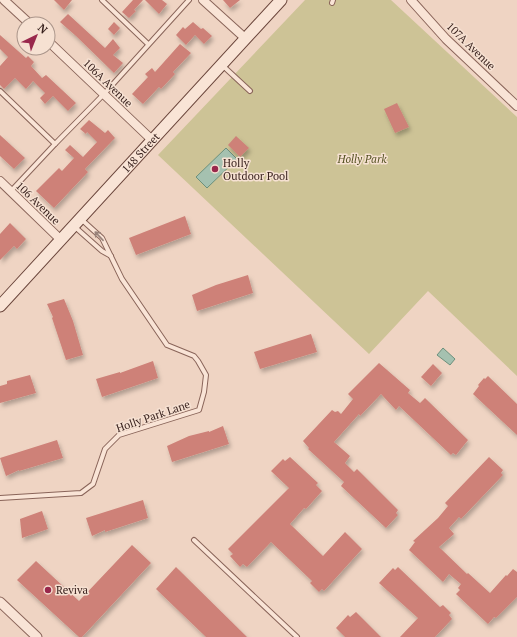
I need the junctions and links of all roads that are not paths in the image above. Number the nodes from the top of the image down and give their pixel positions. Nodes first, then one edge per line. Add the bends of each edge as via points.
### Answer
1 (4, 0) edge
2 (102, 0) edge
3 (189, 0) edge
4 (203, 0) edge
5 (281, 0) edge
6 (411, 0) edge
7 (21, 16) edge
8 (246, 39) junction
9 (148, 44) junction
10 (56, 49) edge
11 (222, 65) junction
12 (0, 91) edge
13 (250, 91) dead end
14 (104, 94) junction
15 (517, 106) edge
16 (152, 140) junction
17 (55, 144) junction
18 (0, 181) edge
19 (11, 192) junction
20 (77, 222) junction
21 (61, 240) junction
22 (112, 257) junction
23 (0, 306) edge
24 (0, 498) edge
25 (194, 540) dead end
26 (0, 602) edge
27 (37, 637) edge
28 (297, 637) edge

1 - 7 street
2 - 9 lane
3 - 9 lane
4 - 8 street
5 - 8 main road, 148 Street
6 - 15 street, 107A Avenue via 446,39
8 - 11 main road, 148 Street
9 - 14 lane
10 - 14 street, 106A Avenue
11 - 13 lane
11 - 16 main road, 148 Street
12 - 17 lane
14 - 16 street, 106A Avenue
14 - 17 lane
16 - 20 main road, 148 Street
17 - 19 lane
18 - 19 street, 106 Avenue
19 - 21 street, 106 Avenue
20 - 21 main road, 148 Street
20 - 22 lane via 102,251
22 -> 20 lane, Holly Park Lane via 102,238
21 - 23 main road, 148 Street
22 - 24 lane, Holly Park Lane via 122,279 167,345 194,356 198,361 206,376 199,410 119,435 105,449 93,484 81,492
25 - 28 lane
26 - 27 street

